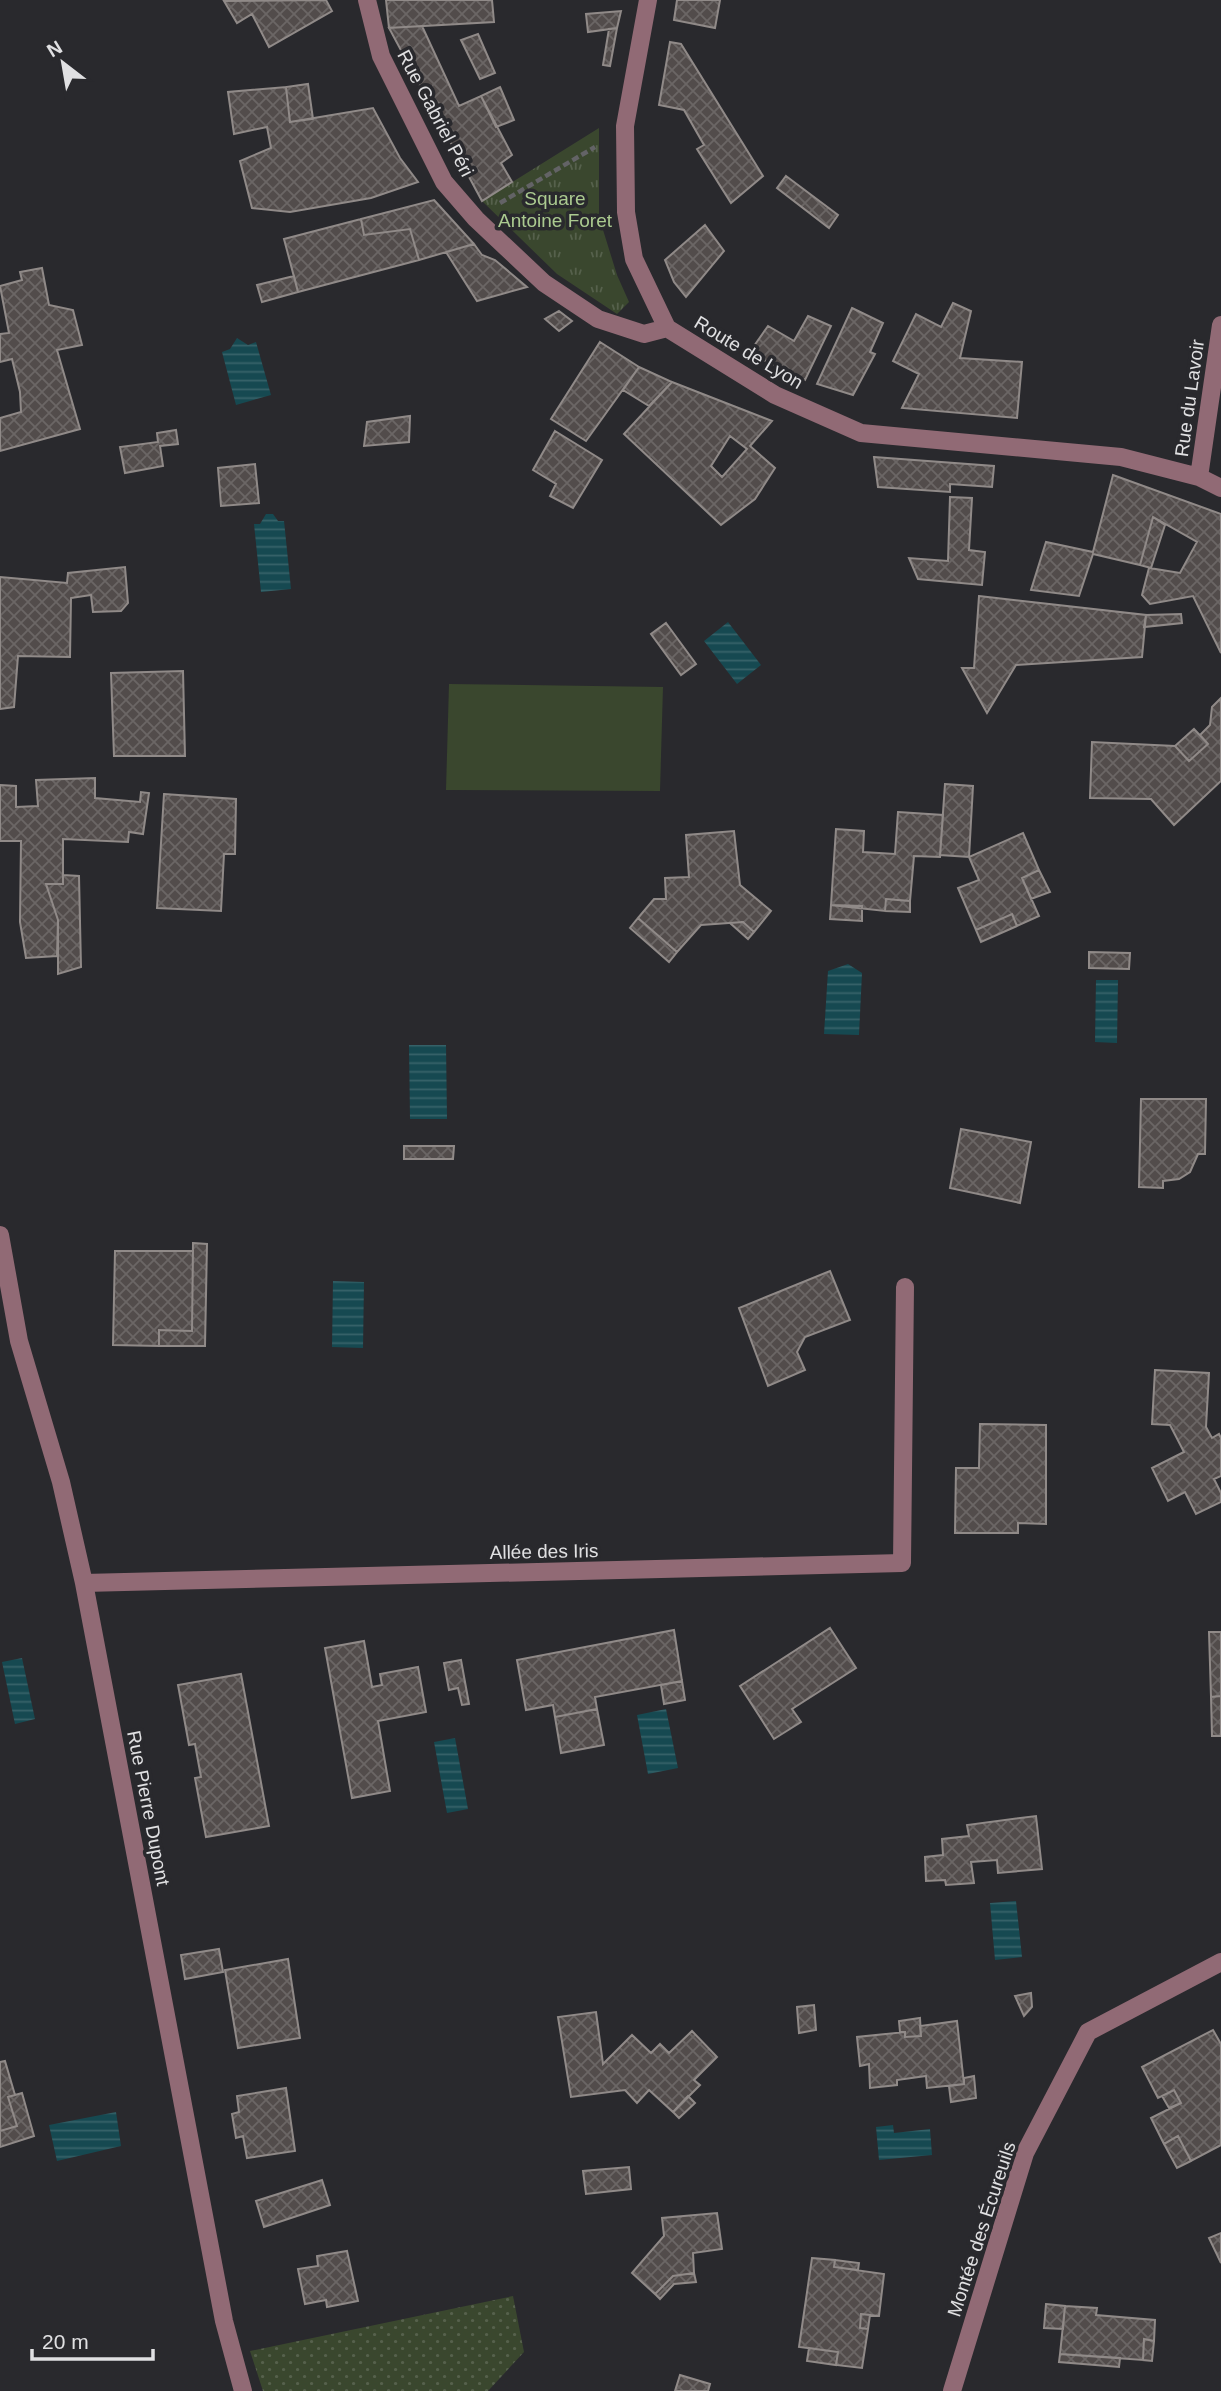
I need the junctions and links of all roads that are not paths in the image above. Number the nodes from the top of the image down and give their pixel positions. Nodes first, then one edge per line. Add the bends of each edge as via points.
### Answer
1 (367, 0) edge
2 (648, 0) edge
3 (1221, 325) edge
4 (667, 328) junction
5 (1199, 477) junction
6 (1221, 488) edge
7 (0, 1236) edge
8 (905, 1287) dead end
9 (84, 1583) junction
10 (1221, 1962) edge
11 (243, 2391) edge
12 (952, 2391) edge

1 - 4 street, Rue Gabriel Péri via 381,57 438,171 477,219 544,283 598,319 644,334
2 - 4 street, Route de Lyon via 625,126 626,212 634,259
3 - 5 street, Rue du Lavoir
4 - 5 street, Route de Lyon via 775,395 861,433 1121,457
5 - 6 street, Route de Lyon
7 - 9 street, Rue Pierre Dupont via 19,1341 61,1482
8 - 9 street, Allée des Iris via 902,1563
9 - 11 street, Rue Pierre Dupont via 224,2321
10 - 12 street, Montée des Écureuils via 1088,2032 1026,2153

